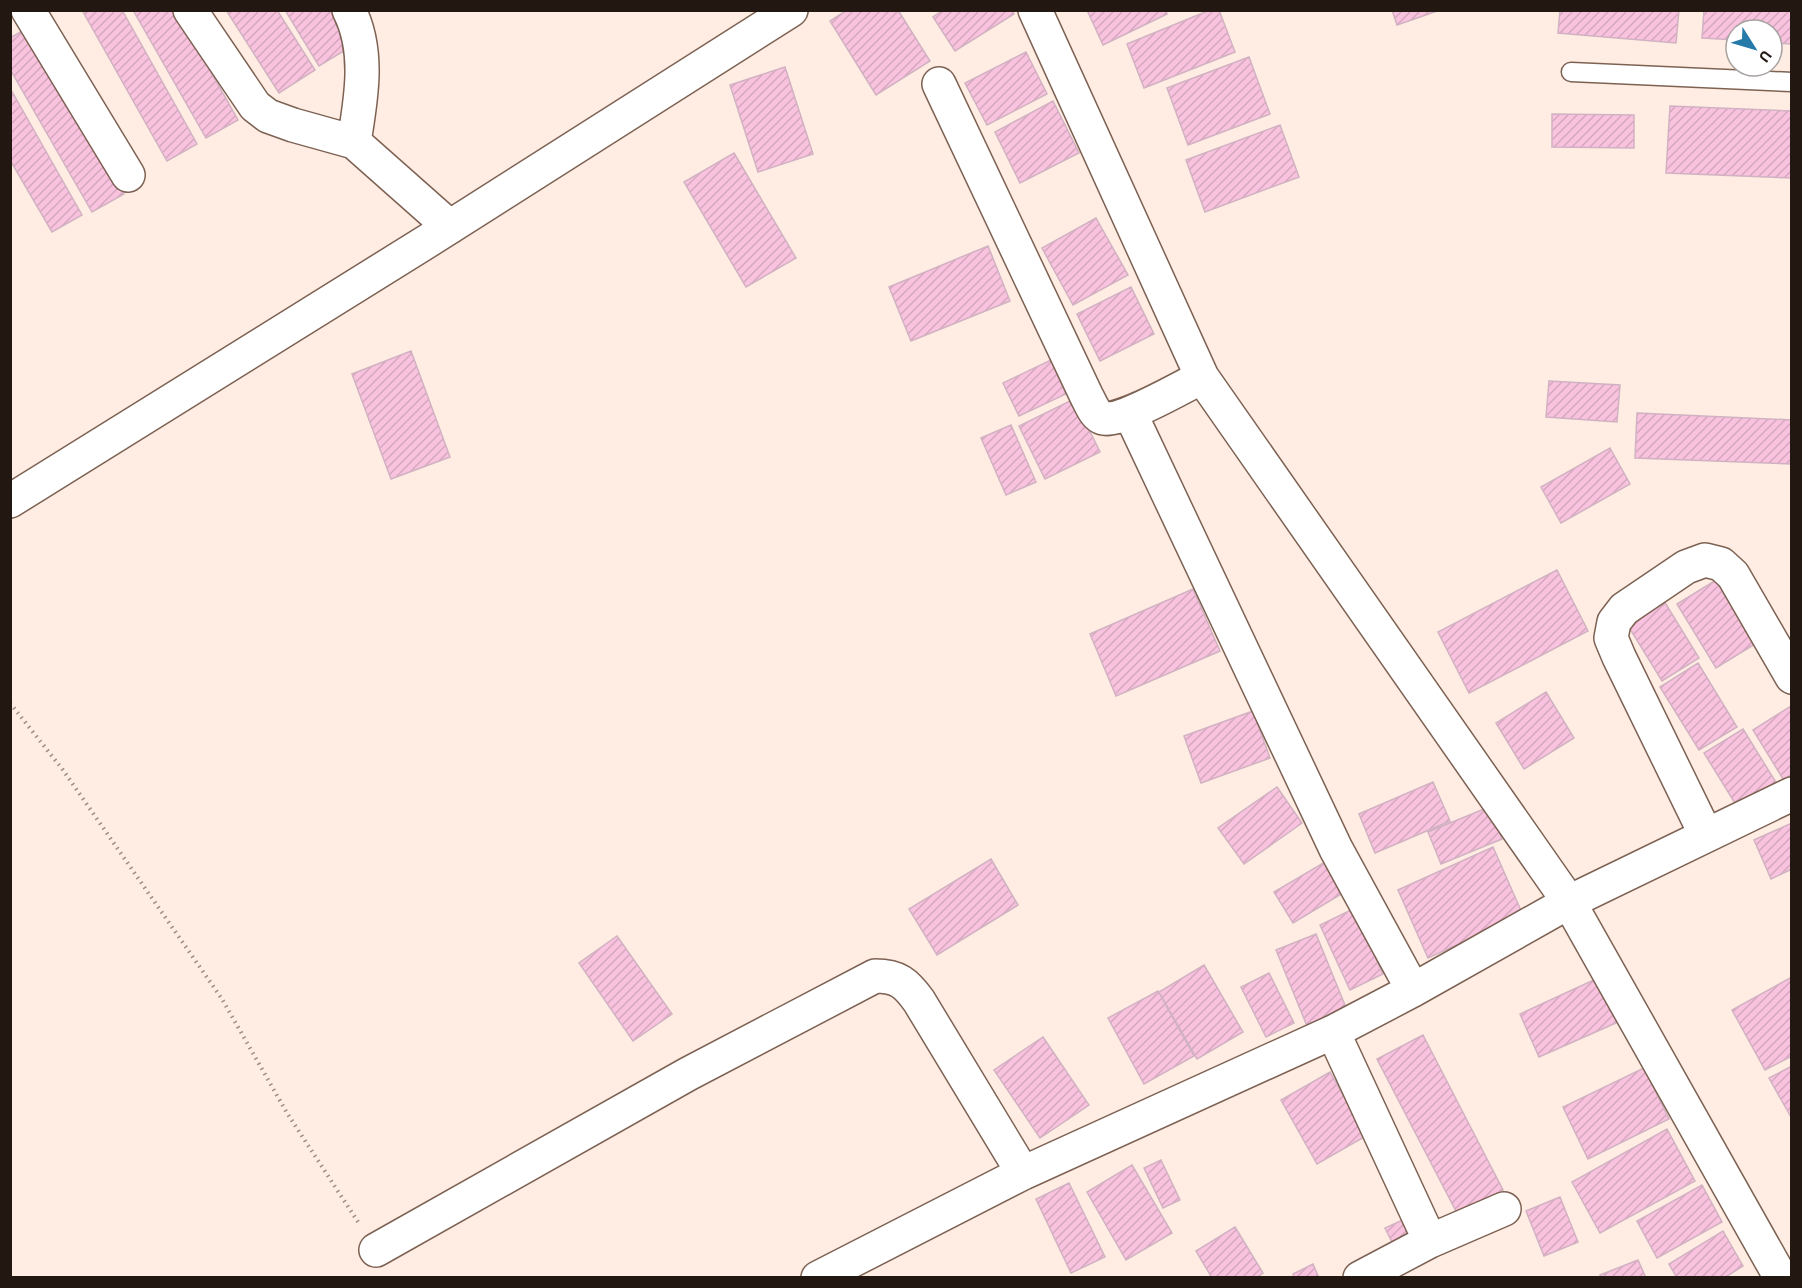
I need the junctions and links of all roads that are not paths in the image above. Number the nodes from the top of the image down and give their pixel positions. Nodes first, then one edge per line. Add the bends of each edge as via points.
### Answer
1 (28, 10) edge
2 (190, 10) edge
3 (349, 10) edge
4 (791, 10) edge
5 (1035, 10) edge
6 (1570, 72) dead end
7 (1791, 82) edge
8 (939, 84) dead end
9 (354, 142) junction
10 (128, 176) dead end
11 (450, 227) junction
12 (1202, 377) junction
13 (1130, 412) junction
14 (10, 501) edge
15 (1791, 677) edge
16 (1791, 794) edge
17 (1706, 835) junction
18 (1569, 902) junction
19 (1413, 990) junction
20 (1333, 1032) junction
21 (1023, 1173) junction
22 (1504, 1209) dead end
23 (1430, 1241) junction
24 (376, 1250) road end
25 (818, 1278) edge
26 (1360, 1278) edge
27 (1781, 1278) edge

1 - 10 street
2 - 9 street via 255,106 268,116
3 - 9 street via 357,26 362,79
4 - 11 street
5 - 12 street
6 - 7 lane
8 - 13 street via 1095,411 1110,419
9 - 11 street
11 - 14 street
12 - 13 street
12 - 18 street
13 - 19 street via 1336,849
15 - 17 street via 1733,575 1721,564 1705,560 1686,567 1624,609 1614,622 1611,638 1619,657
16 - 17 street
17 - 18 street
18 - 19 street
18 - 27 street
19 - 20 street
20 - 21 street
20 - 23 street
21 - 24 street via 919,1001 896,978 875,976 688,1074
21 - 25 street
22 - 23 street
23 - 26 street

